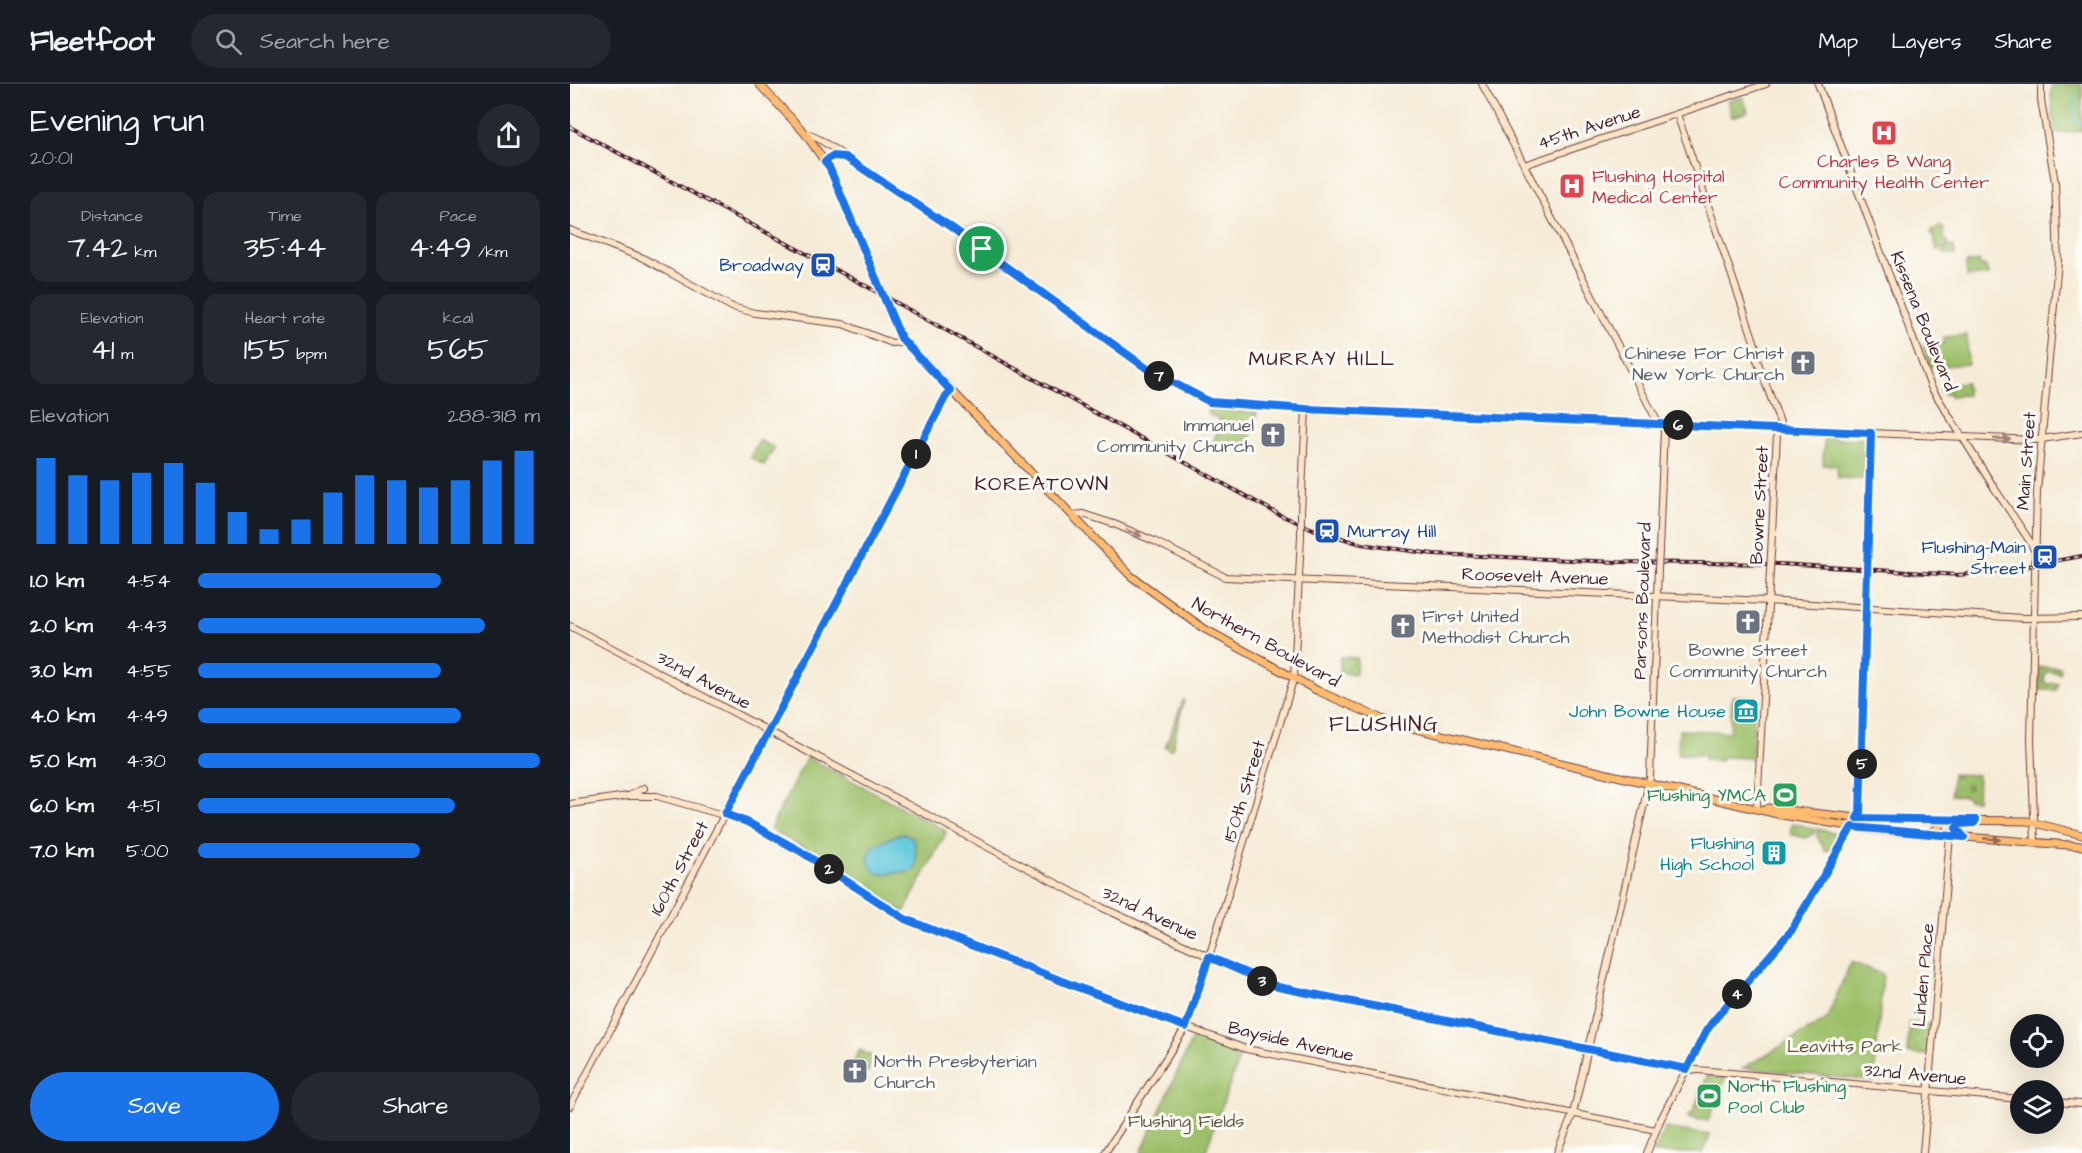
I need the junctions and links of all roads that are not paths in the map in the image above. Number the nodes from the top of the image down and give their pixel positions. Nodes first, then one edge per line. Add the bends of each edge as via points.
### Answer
1 (759, 84) edge
2 (1482, 84) edge
3 (1766, 84) edge
4 (1818, 84) edge
5 (2042, 84) edge
6 (1677, 114) junction
7 (804, 132) junction
8 (845, 157) junction
9 (825, 162) junction
10 (1524, 165) junction
11 (570, 230) edge
12 (903, 341) junction
13 (951, 391) junction
14 (1306, 409) junction
15 (1660, 424) junction
16 (1779, 429) junction
17 (1871, 433) junction
18 (2082, 433) edge
19 (1962, 437) junction
20 (2042, 440) junction
21 (1073, 515) junction
22 (2036, 553) junction
23 (1298, 580) junction
24 (1658, 596) junction
25 (1768, 601) junction
26 (1867, 607) junction
27 (2082, 617) edge
28 (2034, 618) junction
29 (570, 626) edge
30 (1294, 678) junction
31 (769, 731) junction
32 (1649, 783) junction
33 (644, 788) dead end
34 (628, 796) junction
35 (570, 804) edge
36 (1757, 808) junction
37 (725, 814) junction
38 (1857, 818) junction
39 (1941, 820) junction
40 (1976, 820) junction
41 (2034, 823) junction
42 (1852, 827) junction
43 (1956, 828) junction
44 (1929, 834) junction
45 (2082, 835) edge
46 (1950, 836) junction
47 (1964, 837) junction
48 (2035, 843) junction
49 (2082, 846) edge
50 (1209, 957) junction
51 (1186, 1027) junction
52 (1588, 1049) junction
53 (1687, 1069) junction
54 (1929, 1091) junction
55 (2010, 1098) edge
56 (2064, 1103) edge
57 (2082, 1104) edge
58 (570, 1106) edge
59 (1573, 1114) junction
60 (1656, 1130) junction
61 (1105, 1153) edge
62 (1557, 1153) edge
63 (1647, 1153) edge
64 (1923, 1153) edge

1 - 7 main road, Northern Boulevard
2 - 10 street, Parsons Boulevard
3 - 6 street, 45th Avenue
4 - 19 street, Kissena Boulevard via 1931,387
5 - 20 street, Main Street via 2041,100 2055,182 2058,257
6 - 10 street, 45th Avenue
6 - 16 street, Bowne Street via 1781,425
7 - 8 street
7 - 9 main road, Northern Boulevard
8 - 9 street via 832,156
8 - 14 street via 948,225 1152,372 1210,402
9 - 12 main road, Northern Boulevard
10 - 15 street, Parsons Boulevard
11 - 12 street via 643,258 732,307 843,324 892,343
12 - 13 main road, Northern Boulevard
13 - 21 main road, Northern Boulevard
13 - 31 street, 160th Street
14 - 15 street
14 - 23 street, 150th Street, bridge
15 - 16 street
15 - 24 street, Parsons Boulevard, bridge via 1664,429
16 - 17 street
16 - 25 street, Bowne Street, bridge
17 - 19 street
17 - 26 street, bridge
18 - 20 street
19 -> 20 street
19 - 22 street, Kissena Boulevard
20 - 22 street, Main Street
21 -> 23 street, Roosevelt Avenue via 1083,514 1114,524 1225,577
21 - 30 main road, Northern Boulevard via 1135,578 1203,628
22 - 28 street, Main Street
23 - 24 street, Roosevelt Avenue
23 - 30 street, 150th Street
24 - 25 street, Roosevelt Avenue
24 - 32 street, Parsons Boulevard
25 - 26 street, Roosevelt Avenue
25 - 36 street, Bowne Street
26 - 28 street, Roosevelt Avenue
26 - 38 street
27 - 28 street, Roosevelt Avenue
28 - 41 street, Main Street
29 - 31 street, 32nd Avenue
30 - 32 main road, Northern Boulevard via 1391,723
30 - 50 street, 150th Street
31 - 37 street, 160th Street
31 - 50 street, 32nd Avenue via 1103,908
32 - 36 main road, Northern Boulevard
32 - 52 street, Parsons Boulevard
33 - 34 street
34 - 35 street
34 - 37 street, Bayside Avenue via 657,796
36 - 38 main road, Northern Boulevard
36 - 42 main road, Northern Boulevard
37 - 51 street, Bayside Avenue via 800,851 905,919
37 - 58 street, 160th Street
38 - 39 main road, Northern Boulevard
38 - 42 street
39 - 40 main road, Northern Boulevard
39 - 44 main road via 1940,826
40 - 41 main road, Northern Boulevard
40 - 43 main road
41 - 45 main road, Northern Boulevard
41 - 48 street, Main Street
42 - 44 main road, Northern Boulevard
42 - 53 street via 1791,931 1715,1019
43 - 46 main road
43 - 47 main road
44 - 46 main road, Northern Boulevard
46 - 47 main road, Northern Boulevard
46 - 54 street, Linden Place
47 -> 48 main road, Northern Boulevard
48 - 49 main road, Northern Boulevard
50 - 51 street, 150th Street
50 - 52 street, 32nd Avenue via 1278,987
51 - 59 street, Bayside Avenue via 1246,1049
51 - 61 street, 150th Street
52 - 53 street, 32nd Avenue
52 - 59 street, Parsons Boulevard
53 - 54 street, 32nd Avenue
53 - 60 street
54 - 55 street, 32nd Avenue
54 - 64 street, Linden Place
56 - 57 street
59 - 60 street, Bayside Avenue
59 - 62 street, Parsons Boulevard
60 - 63 street

